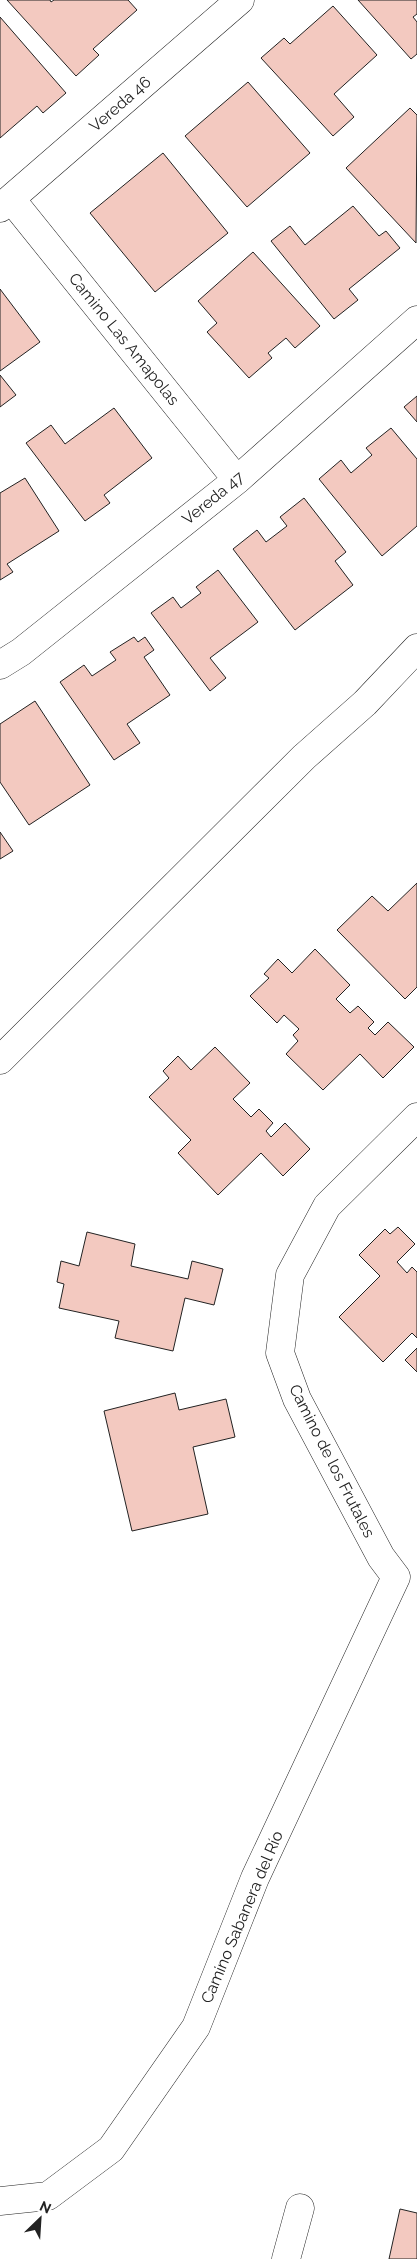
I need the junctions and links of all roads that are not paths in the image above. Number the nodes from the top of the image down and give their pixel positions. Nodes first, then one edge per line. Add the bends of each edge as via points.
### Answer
1 (240, 0) edge
2 (5, 204) edge
3 (417, 320) edge
4 (237, 480) junction
5 (417, 648) edge
6 (0, 665) edge
7 (0, 1060) edge
8 (417, 1117) edge
9 (406, 1580) edge
10 (0, 2201) edge
11 (300, 2208) dead end
12 (286, 2259) edge

1 - 2 street, Vereda 46
2 - 4 street, Camino Las Amapolas
3 - 4 street, Vereda 47
4 - 6 street, Vereda 47
5 - 7 street via 365,703 304,757
8 - 9 street, Camino de los Frutales via 327,1206 290,1275 280,1353 297,1399 381,1557
9 - 10 street, Camino Sabanera del Río via 255,1878 196,2027 111,2149 48,2196
11 - 12 street

